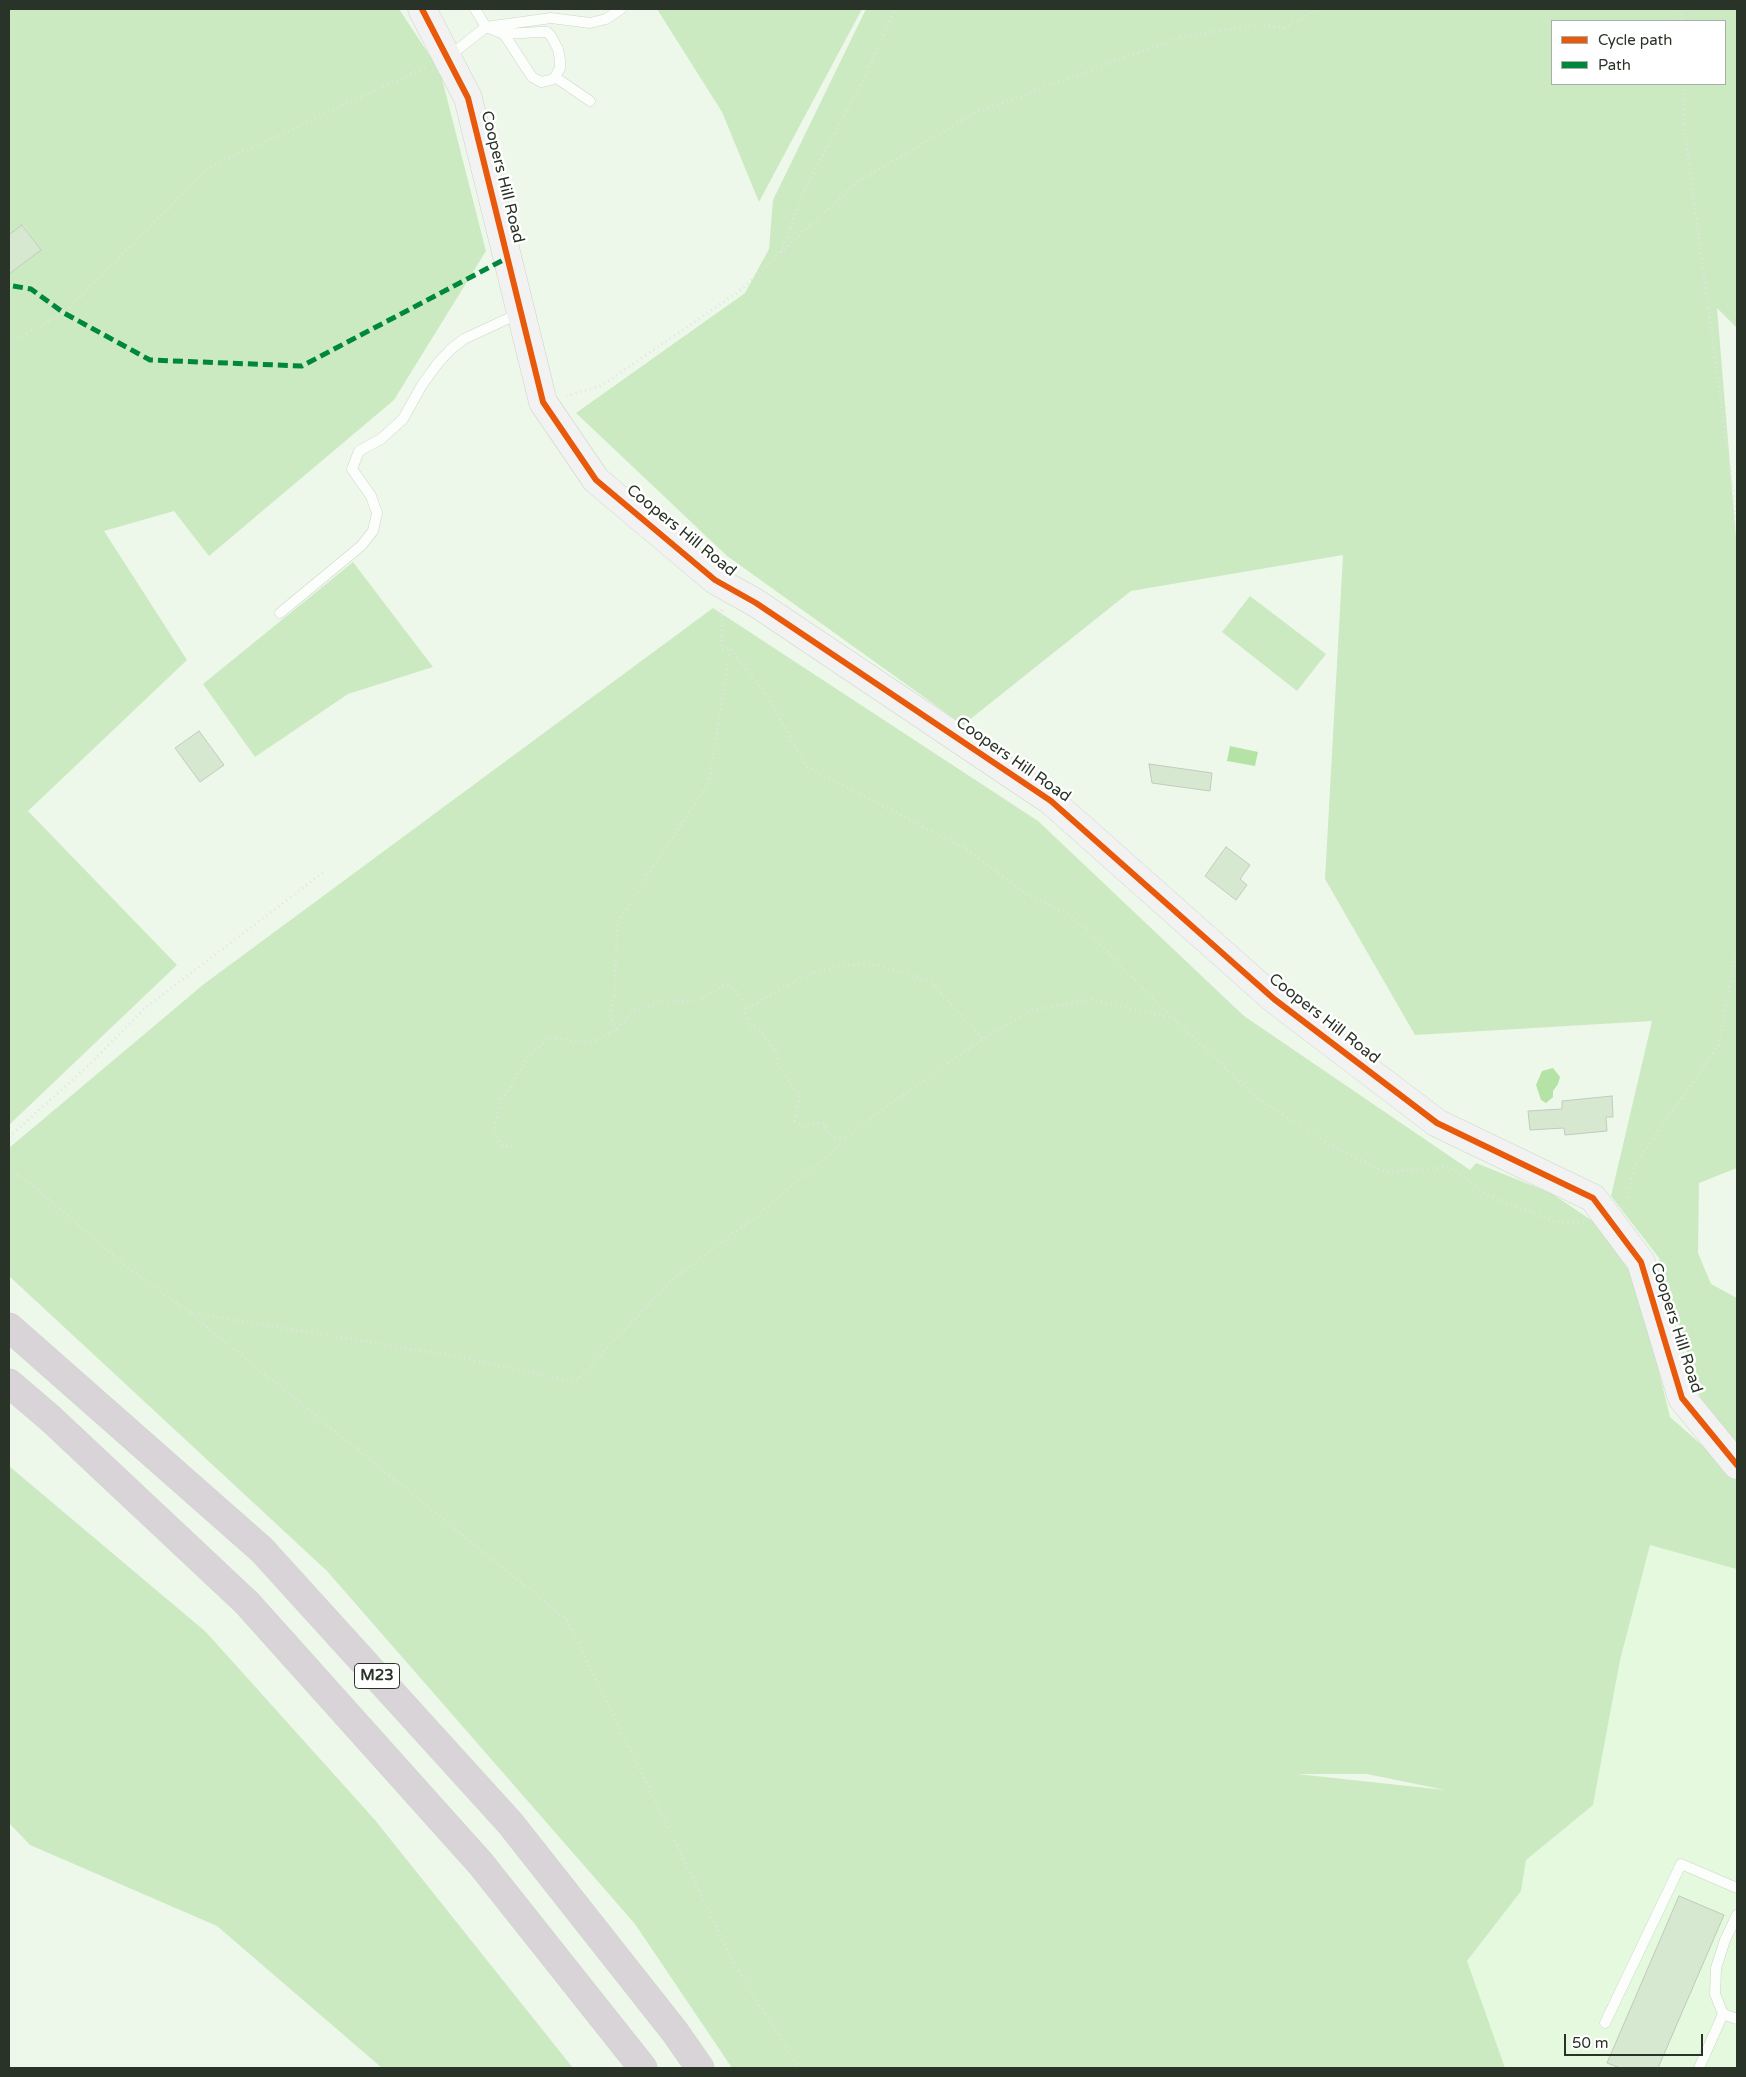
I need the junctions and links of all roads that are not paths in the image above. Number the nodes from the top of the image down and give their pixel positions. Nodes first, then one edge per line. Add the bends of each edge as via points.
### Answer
1 (422, 9) edge
2 (475, 9) edge
3 (622, 9) edge
4 (486, 27) junction
5 (504, 34) junction
6 (447, 58) junction
7 (555, 77) junction
8 (590, 101) dead end
9 (521, 312) junction
10 (280, 613) dead end
11 (9, 1326) edge
12 (9, 1383) edge
13 (1737, 1465) edge
14 (1737, 1888) edge
15 (1737, 1915) edge
16 (1723, 2014) junction
17 (1737, 2019) edge
18 (1605, 2023) dead end
19 (643, 2068) edge
20 (700, 2068) edge
21 (1700, 2068) edge

1 - 6 street, Coopers Hill Road
2 - 4 lane
3 - 4 lane via 606,19 590,23 551,18
4 - 5 lane
4 - 6 lane
5 - 7 lane via 532,78 540,82
5 - 7 lane via 547,32 552,36 560,60
6 - 9 street, Coopers Hill Road via 468,98
7 - 8 lane
9 - 10 lane via 464,339 451,349 422,385 403,419 382,439 359,451 352,469 371,496 377,513 373,531 361,546
9 - 13 street, Coopers Hill Road via 543,402 596,480 715,580 756,603 1051,800 1274,999 1437,1123 1594,1198 1641,1262 1682,1398
11 - 20 highway, M23 via 262,1550 510,1822
12 - 19 highway, M23 via 247,1603 481,1864
14 - 18 lane via 1681,1864
15 - 16 lane via 1716,1968 1715,1994
16 - 17 lane
16 - 21 lane

